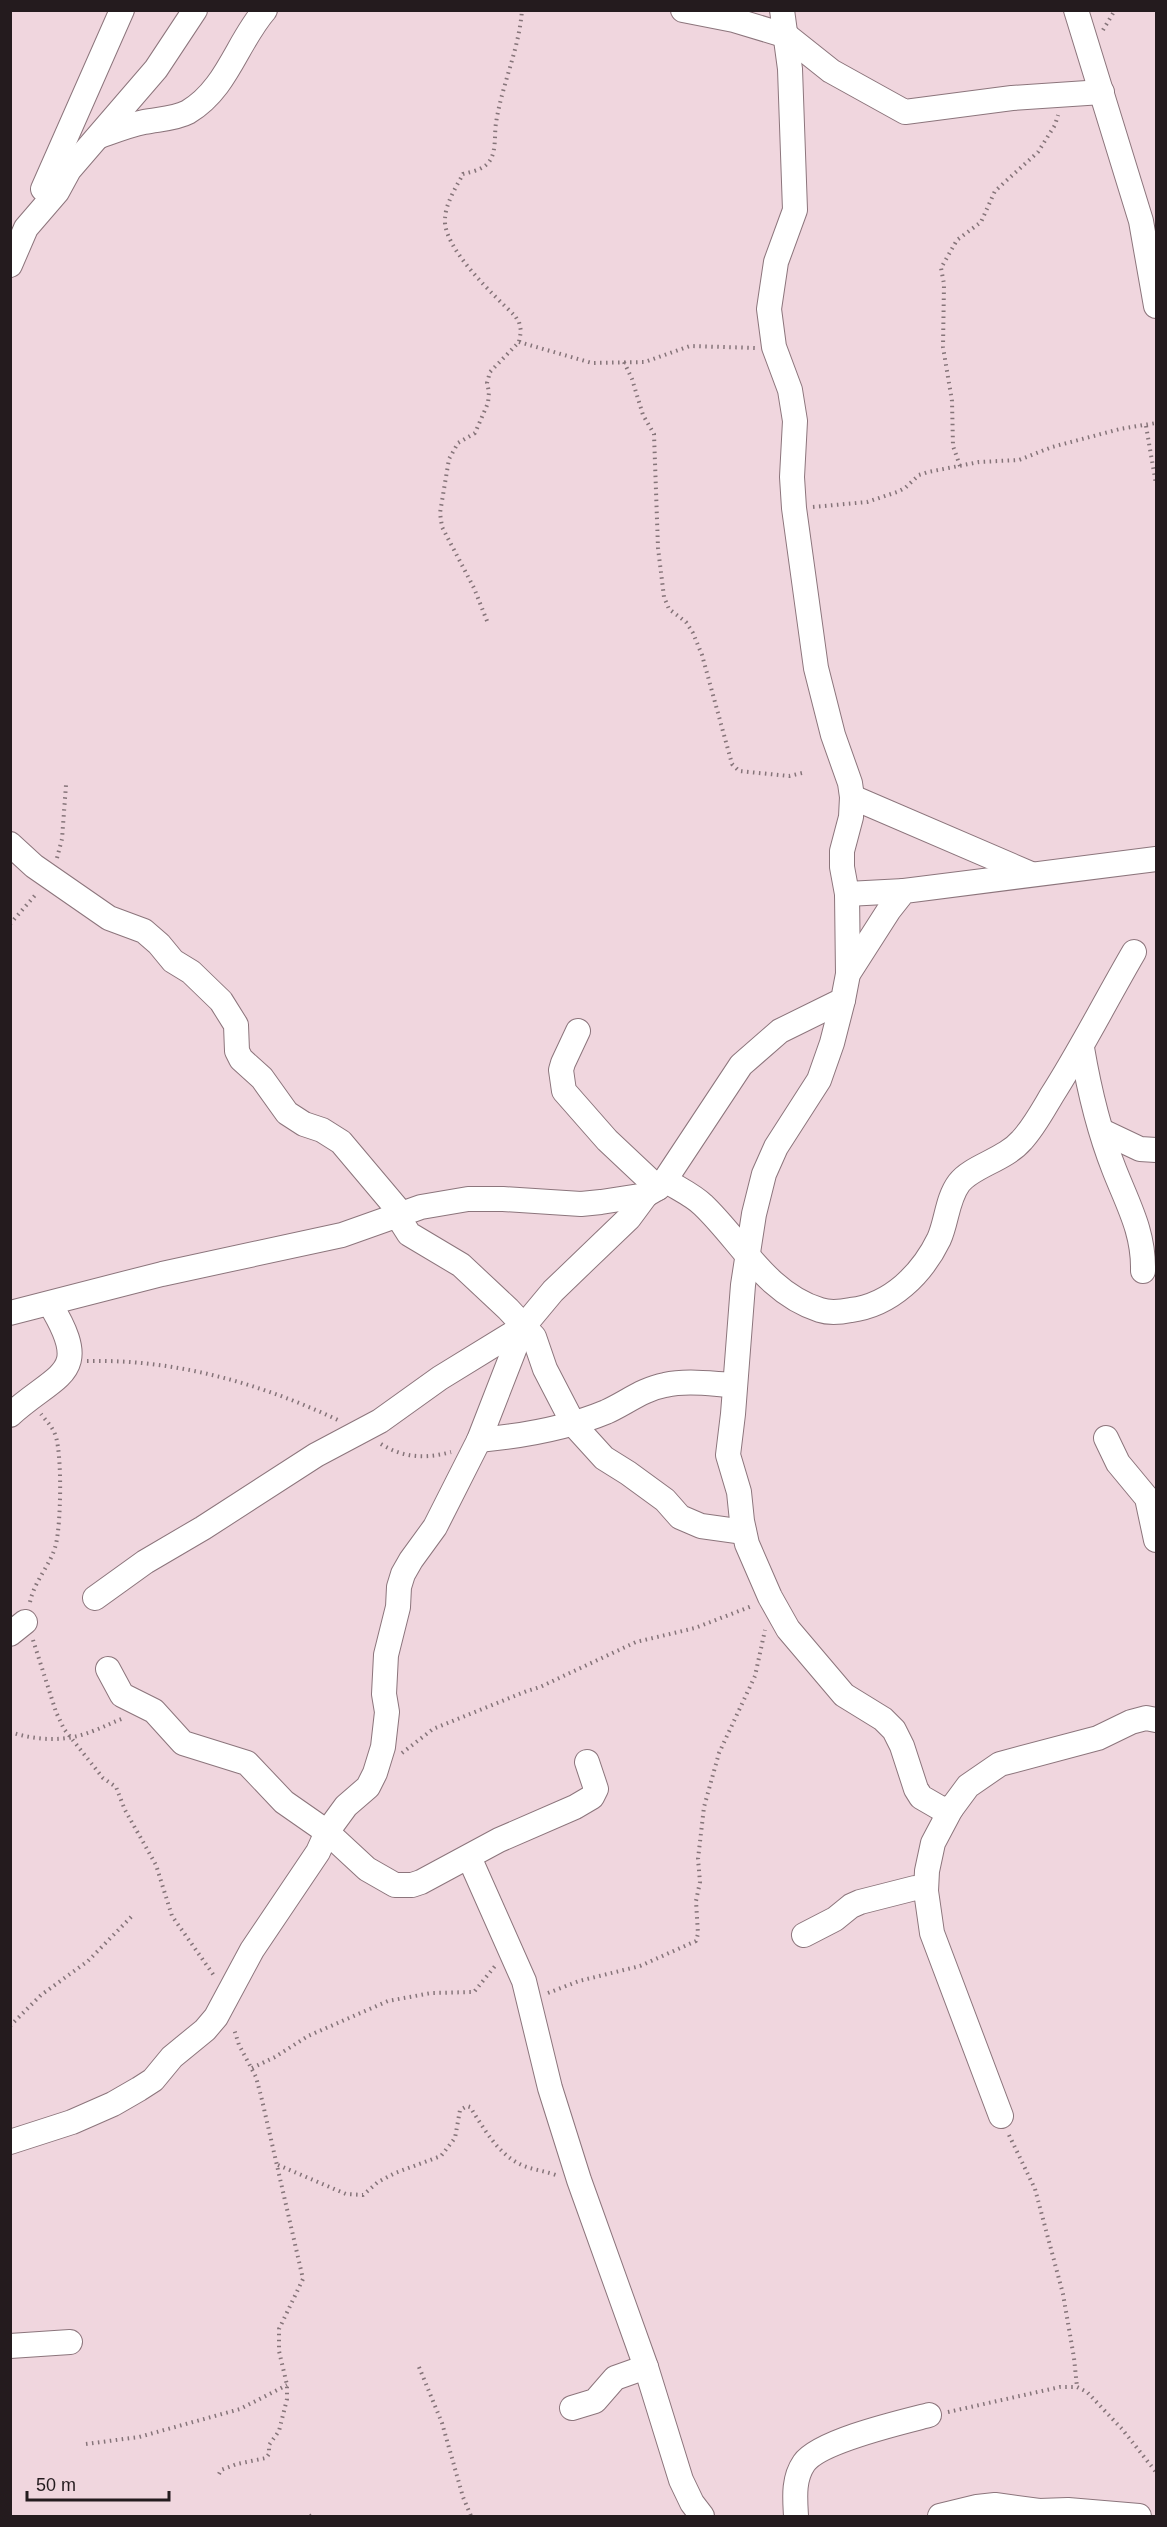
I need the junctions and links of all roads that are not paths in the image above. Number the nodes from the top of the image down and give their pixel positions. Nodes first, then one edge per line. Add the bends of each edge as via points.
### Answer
1 (122, 10) edge
2 (195, 10) edge
3 (265, 10) edge
4 (683, 10) edge
5 (782, 10) edge
6 (1076, 10) edge
7 (787, 36) junction
8 (1102, 92) junction
9 (98, 137) junction
10 (26, 228) junction
11 (10, 265) edge
12 (1156, 306) edge
13 (852, 797) junction
14 (10, 844) edge
15 (1156, 859) edge
16 (1033, 874) junction
17 (904, 891) junction
18 (847, 894) junction
19 (1134, 952) dead end
20 (848, 974) junction
21 (843, 1000) junction
22 (578, 1031) dead end
23 (1082, 1048) junction
24 (1102, 1131) junction
25 (1156, 1150) edge
26 (656, 1188) junction
27 (400, 1212) junction
28 (747, 1257) junction
29 (1143, 1271) dead end
30 (50, 1304) junction
31 (10, 1313) edge
32 (523, 1327) junction
33 (734, 1385) junction
34 (10, 1415) edge
35 (574, 1425) junction
36 (1106, 1438) dead end
37 (479, 1440) junction
38 (744, 1533) junction
39 (1156, 1540) edge
40 (95, 1598) dead end
41 (108, 1669) dead end
42 (1156, 1720) edge
43 (587, 1762) dead end
44 (951, 1809) junction
45 (327, 1832) junction
46 (469, 1857) junction
47 (926, 1891) junction
48 (804, 1935) dead end
49 (1001, 2116) road end
50 (10, 2142) edge
51 (70, 2342) dead end
52 (10, 2346) edge
53 (646, 2367) junction
54 (572, 2408) dead end
55 (929, 2415) road end
56 (1114, 2515) edge
57 (702, 2517) edge
58 (796, 2517) edge
59 (940, 2517) edge
60 (1139, 2517) edge

1 - 10 street
2 - 9 street via 156,69
3 - 9 street via 249,30 227,72 211,93 188,112
4 - 7 street
5 - 7 street
6 - 8 street
7 - 8 street via 831,71 905,112
7 - 13 street via 795,210 776,262 769,309 774,347 790,390 795,421 794,508 816,668
8 - 12 street via 1141,220
9 - 10 street
10 - 11 street
13 - 16 street
13 - 18 street via 842,867
14 - 27 street via 34,866 109,918 144,931 173,961 191,972 221,1001 236,1025 241,1059 262,1078 288,1113 341,1142
15 - 16 street
16 - 17 street
17 - 18 street
17 - 20 street
18 - 20 street
19 - 23 street
20 - 21 street
21 - 26 street via 780,1031 741,1065
21 - 28 street via 819,1080 776,1147 764,1174
22 - 26 street via 563,1063 564,1091
23 - 24 street
23 - 28 street via 1022,1140 1004,1156 959,1183 928,1259 885,1300 866,1308 823,1311 802,1304
24 - 25 street via 1140,1149
24 - 29 street via 1132,1209 1144,1250
26 - 27 street via 581,1204 468,1199
26 - 28 street via 702,1203
26 - 32 street via 553,1291
27 - 30 street via 342,1235 162,1274
27 - 32 street via 409,1234 461,1265
28 - 33 street
30 - 31 street
30 - 34 street via 64,1326 71,1361 57,1380
32 - 35 street via 534,1337 545,1369
32 - 37 street
32 - 40 street via 361,1432 145,1562
33 - 35 street via 666,1384
33 - 38 street via 728,1455 739,1492
35 - 37 street
35 - 38 street via 604,1458 665,1500 680,1517 701,1526
36 - 39 street via 1118,1463 1147,1498
37 - 45 street via 435,1527 403,1574 386,1655 387,1712 375,1773 368,1787 346,1806
38 - 44 street via 788,1629 833,1683 894,1730 921,1797 940,1808
41 - 45 street via 122,1695 149,1707 183,1743 247,1763 284,1802
42 - 44 street via 1131,1722 1098,1738 1000,1764 969,1786
43 - 46 street via 596,1789 592,1797
44 - 47 street via 933,1843
45 - 46 street via 367,1869 395,1885 421,1882
45 - 50 street via 205,2030 140,2089 72,2122
46 - 53 street via 530,1999 550,2088
47 - 48 street via 915,1888 860,1902
47 - 49 street via 932,1933
51 - 52 street
53 - 54 street via 615,2378 595,2401
53 - 57 street via 681,2480
55 - 58 street via 873,2430 815,2453 805,2461 795,2482
56 - 59 street via 995,2505
56 - 60 street

